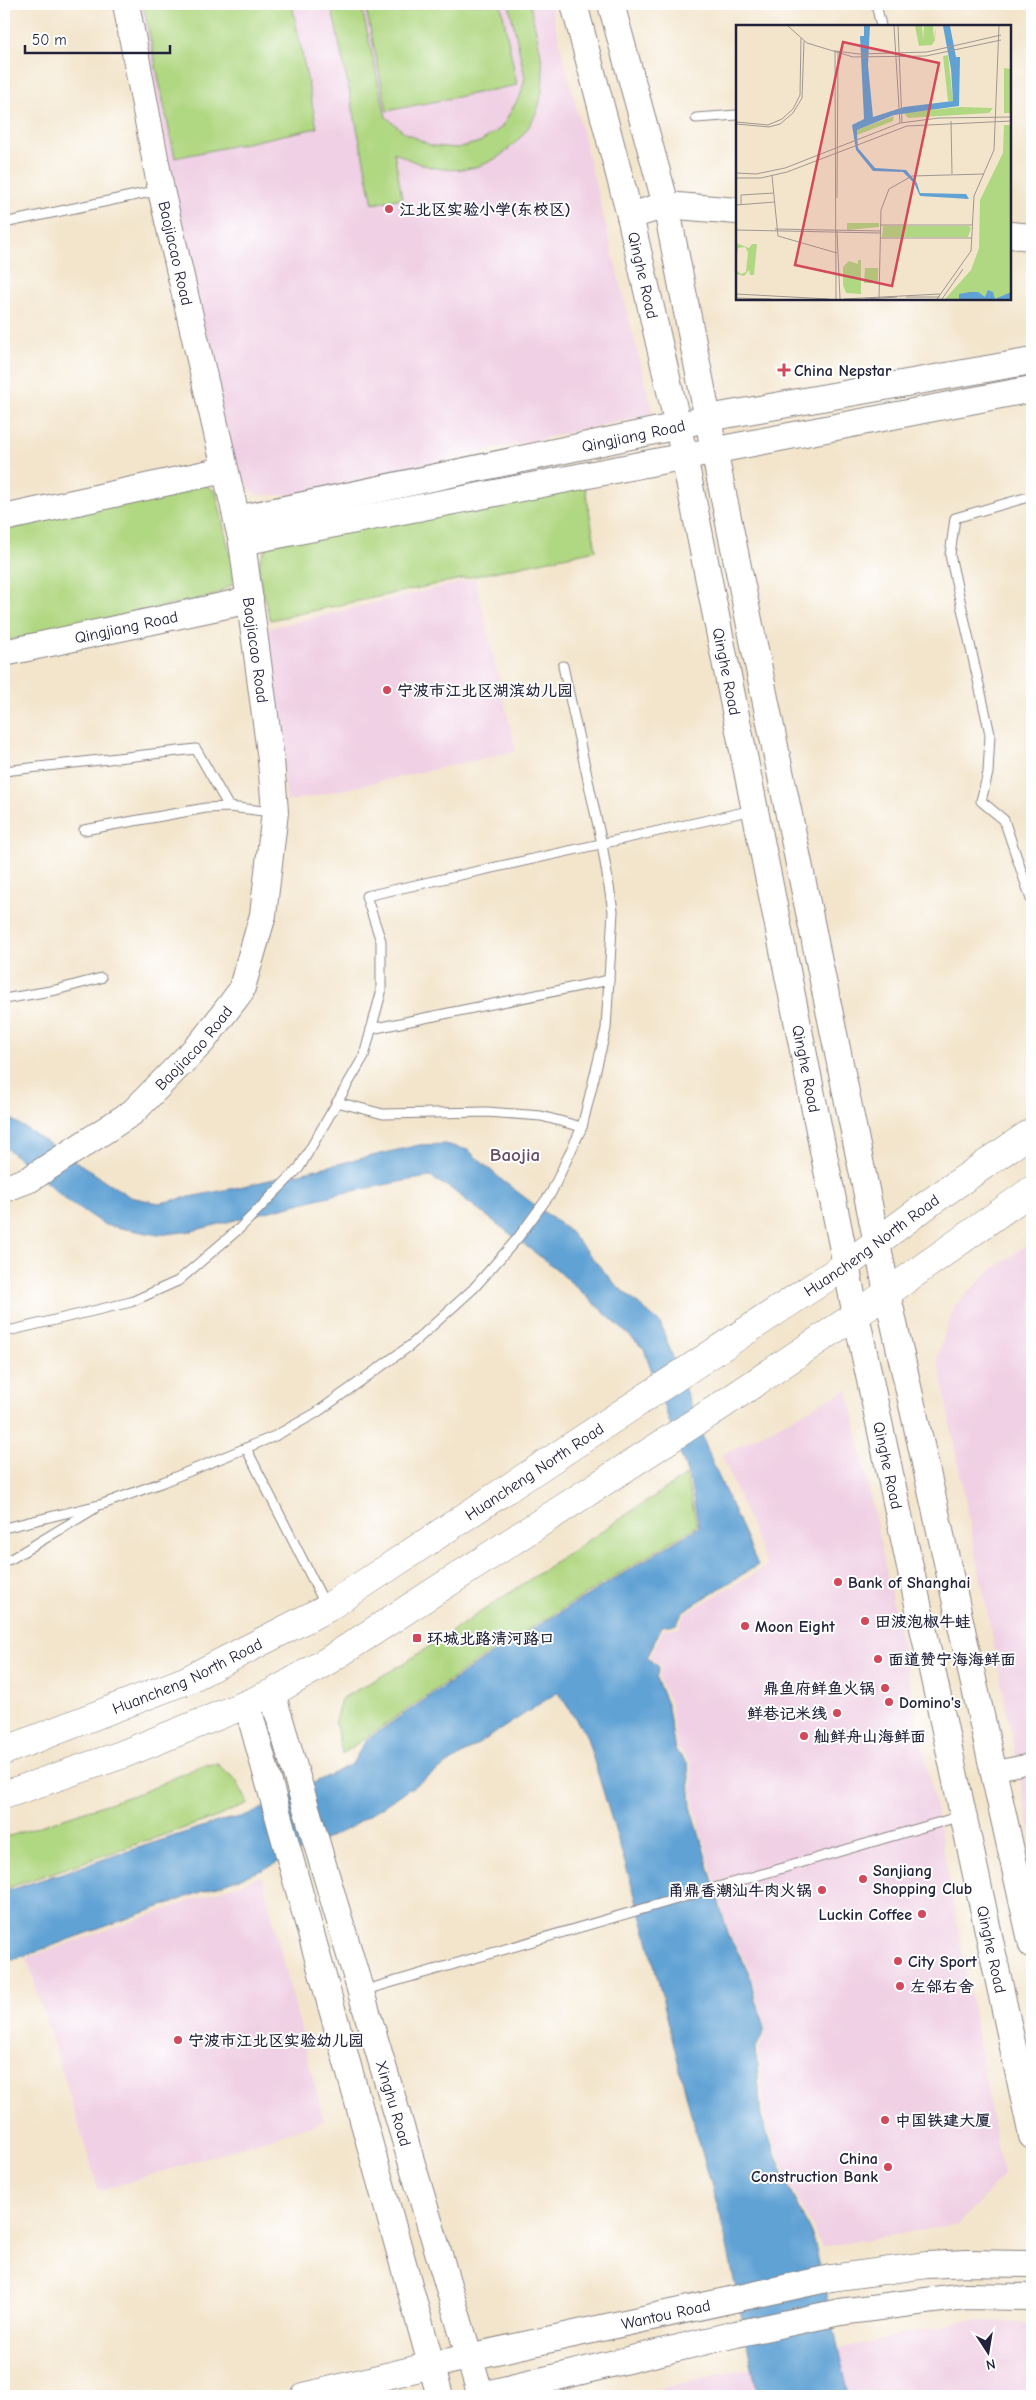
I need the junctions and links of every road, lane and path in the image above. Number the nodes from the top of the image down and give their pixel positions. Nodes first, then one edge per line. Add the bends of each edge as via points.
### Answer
1 (126, 4) edge
2 (574, 4) edge
3 (611, 4) edge
4 (876, 4) edge
5 (881, 25) edge
6 (736, 115) edge
7 (696, 118) dead end
8 (161, 190) junction
9 (666, 205) junction
10 (736, 211) edge
11 (630, 216) junction
12 (4, 223) edge
13 (1011, 235) edge
14 (1032, 237) edge
15 (1032, 361) edge
16 (1032, 389) edge
17 (708, 418) junction
18 (678, 426) junction
19 (714, 450) junction
20 (684, 458) junction
21 (224, 470) junction
22 (1032, 496) edge
23 (4, 518) edge
24 (240, 531) junction
25 (250, 600) junction
26 (4, 653) edge
27 (563, 666) dead end
28 (4, 771) edge
29 (229, 807) junction
30 (756, 810) junction
31 (275, 812) junction
32 (84, 830) dead end
33 (602, 844) junction
34 (1032, 902) edge
35 (101, 978) dead end
36 (609, 980) junction
37 (4, 999) edge
38 (371, 1029) junction
39 (337, 1102) junction
40 (582, 1127) junction
41 (1032, 1132) edge
42 (4, 1189) edge
43 (1032, 1190) edge
44 (878, 1243) junction
45 (846, 1265) junction
46 (887, 1292) junction
47 (856, 1315) junction
48 (4, 1332) edge
49 (246, 1448) junction
50 (103, 1504) junction
51 (4, 1528) edge
52 (4, 1561) edge
53 (327, 1608) junction
54 (272, 1693) junction
55 (247, 1704) junction
56 (4, 1750) edge
57 (1032, 1763) edge
58 (994, 1771) junction
59 (4, 1795) edge
60 (963, 1815) junction
61 (1032, 1946) edge
62 (362, 1992) junction
63 (1032, 2136) edge
64 (1032, 2264) edge
65 (1032, 2297) edge
66 (470, 2356) junction
67 (432, 2365) junction
68 (304, 2396) edge
69 (440, 2396) edge
70 (480, 2396) edge

1 - 8 main road, Baojiacao Road
2 - 11 main road, Qinghe Road
3 - 9 main road, Qinghe Road
4 - 5 lane
6 - 7 lane
8 - 12 lane
8 - 21 main road, Baojiacao Road
9 - 10 main road
9 - 11 main road
9 - 17 main road, Qinghe Road
11 - 18 main road, Qinghe Road
13 - 14 main road
15 - 17 main road, Qingjiang Road
16 - 19 main road, Qingjiang Road
17 - 18 main road, Qingjiang Road
17 - 19 main road, Qinghe Road
18 - 20 main road, Qinghe Road
18 - 24 main road, Qingjiang Road
19 - 20 main road, Qingjiang Road
19 - 44 main road, Qinghe Road
20 - 24 main road, Qingjiang Road
20 - 30 main road, Qinghe Road
21 - 23 main road
21 - 24 main road, Baojiacao Road
22 - 34 lane via 955,518 950,555 990,734 988,773 981,801 1004,820
24 - 25 main road, Baojiacao Road
25 - 26 main road, Qingjiang Road
25 - 31 main road, Baojiacao Road
27 - 33 lane
28 - 29 lane via 196,749
29 - 31 lane
29 - 32 lane via 206,808
30 - 33 lane
30 - 45 main road, Qinghe Road
31 - 42 main road, Baojiacao Road via 263,915 240,991 202,1042 133,1112 30,1179
33 - 36 lane via 613,911
33 - 38 lane via 366,896 381,941 380,993
35 - 37 lane
36 - 38 lane
36 - 40 lane via 606,1029
38 - 39 lane via 364,1056
39 - 40 lane via 383,1114 487,1112 541,1116
39 - 48 lane via 299,1168 241,1227 178,1282 131,1302
40 - 49 lane via 550,1193 517,1239 472,1289 411,1345 378,1370 316,1413
41 - 44 main road, Huancheng North Road
43 - 46 main road
44 - 45 main road, Huancheng North Road
44 - 46 main road, Qinghe Road
45 - 47 main road, Qinghe Road
45 - 53 main road, Huancheng North Road
46 - 47 main road
46 - 58 main road, Qinghe Road
47 - 54 main road via 678,1434
47 - 60 main road, Qinghe Road
49 - 50 lane
49 - 53 lane
50 - 51 lane
50 - 52 lane
53 - 56 main road, Huancheng North Road via 187,1680
54 - 55 main road
54 - 62 main road, Xinghu Road
55 - 59 main road via 121,1754
55 - 67 main road, Xinghu Road
57 - 58 street
58 - 61 main road, Qinghe Road
60 - 62 lane
60 - 63 main road, Qinghe Road
62 - 66 main road, Xinghu Road
64 - 66 main road, Wantou Road via 927,2265 831,2278
65 - 70 main road via 965,2296 840,2312
66 - 67 main road, Wantou Road
66 - 70 main road, Xinghu Road
67 - 68 main road, Wantou Road
67 - 69 main road, Xinghu Road

